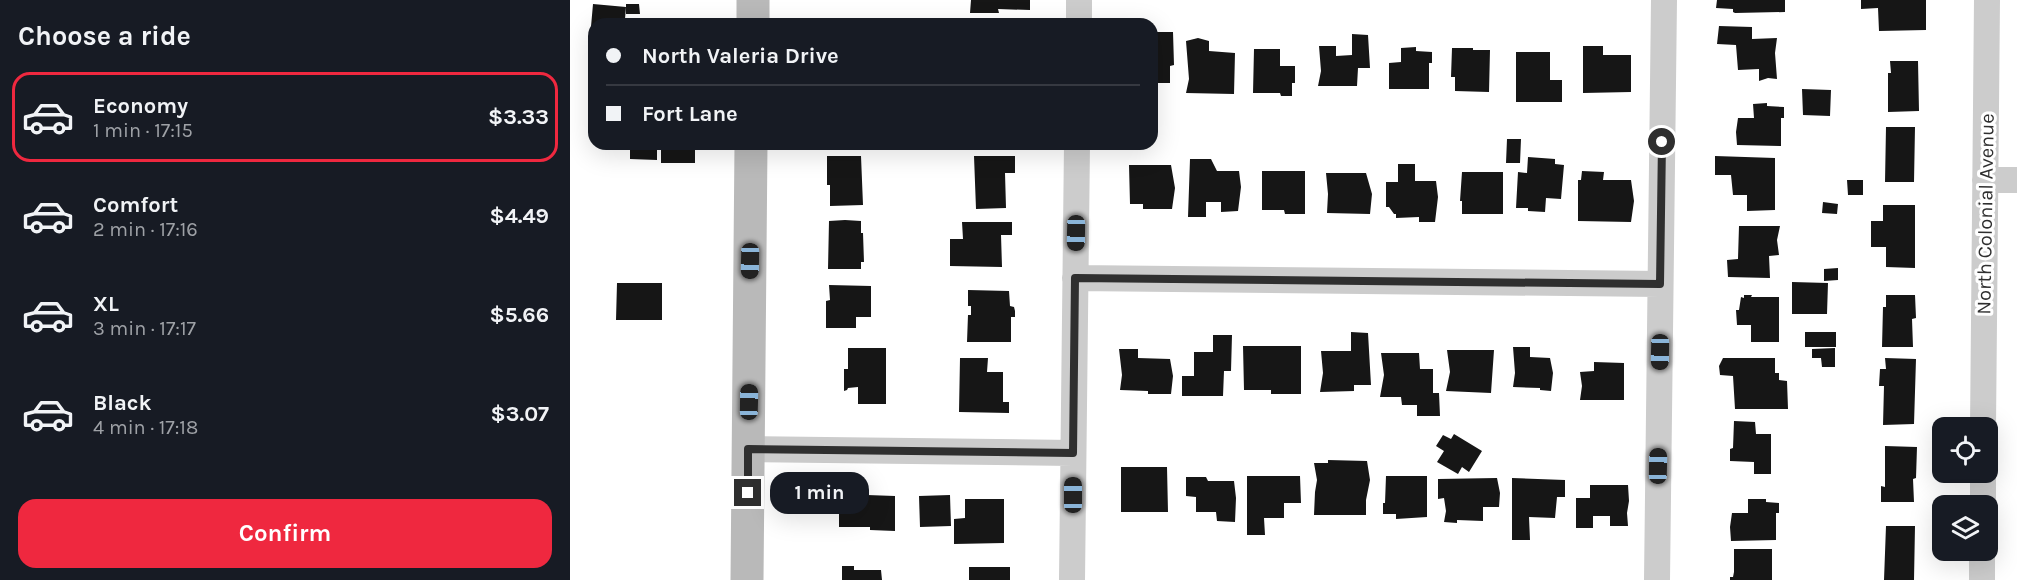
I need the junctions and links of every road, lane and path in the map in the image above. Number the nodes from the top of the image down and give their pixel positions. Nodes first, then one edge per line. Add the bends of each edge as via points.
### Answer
1 (753, 0) edge
2 (1079, 0) edge
3 (1664, 0) edge
4 (1987, 0) edge
5 (753, 18) edge
6 (1079, 18) edge
7 (752, 150) edge
8 (1077, 150) edge
9 (1985, 180) junction
10 (2017, 180) edge
11 (1075, 278) junction
12 (1660, 284) junction
13 (1983, 417) edge
14 (748, 449) junction
15 (1073, 453) junction
16 (1982, 561) edge
17 (747, 580) edge
18 (1072, 580) edge
19 (1657, 580) edge
20 (1982, 580) edge

1 - 5 main road
2 - 6 street
3 - 12 street
4 - 9 street, North Colonial Avenue
7 - 14 main road
8 - 11 street
9 - 10 street
9 - 13 street, North Colonial Avenue
11 - 12 street
11 - 15 street
12 - 19 street
14 - 15 street
14 - 17 main road
15 - 18 street
16 - 20 street

